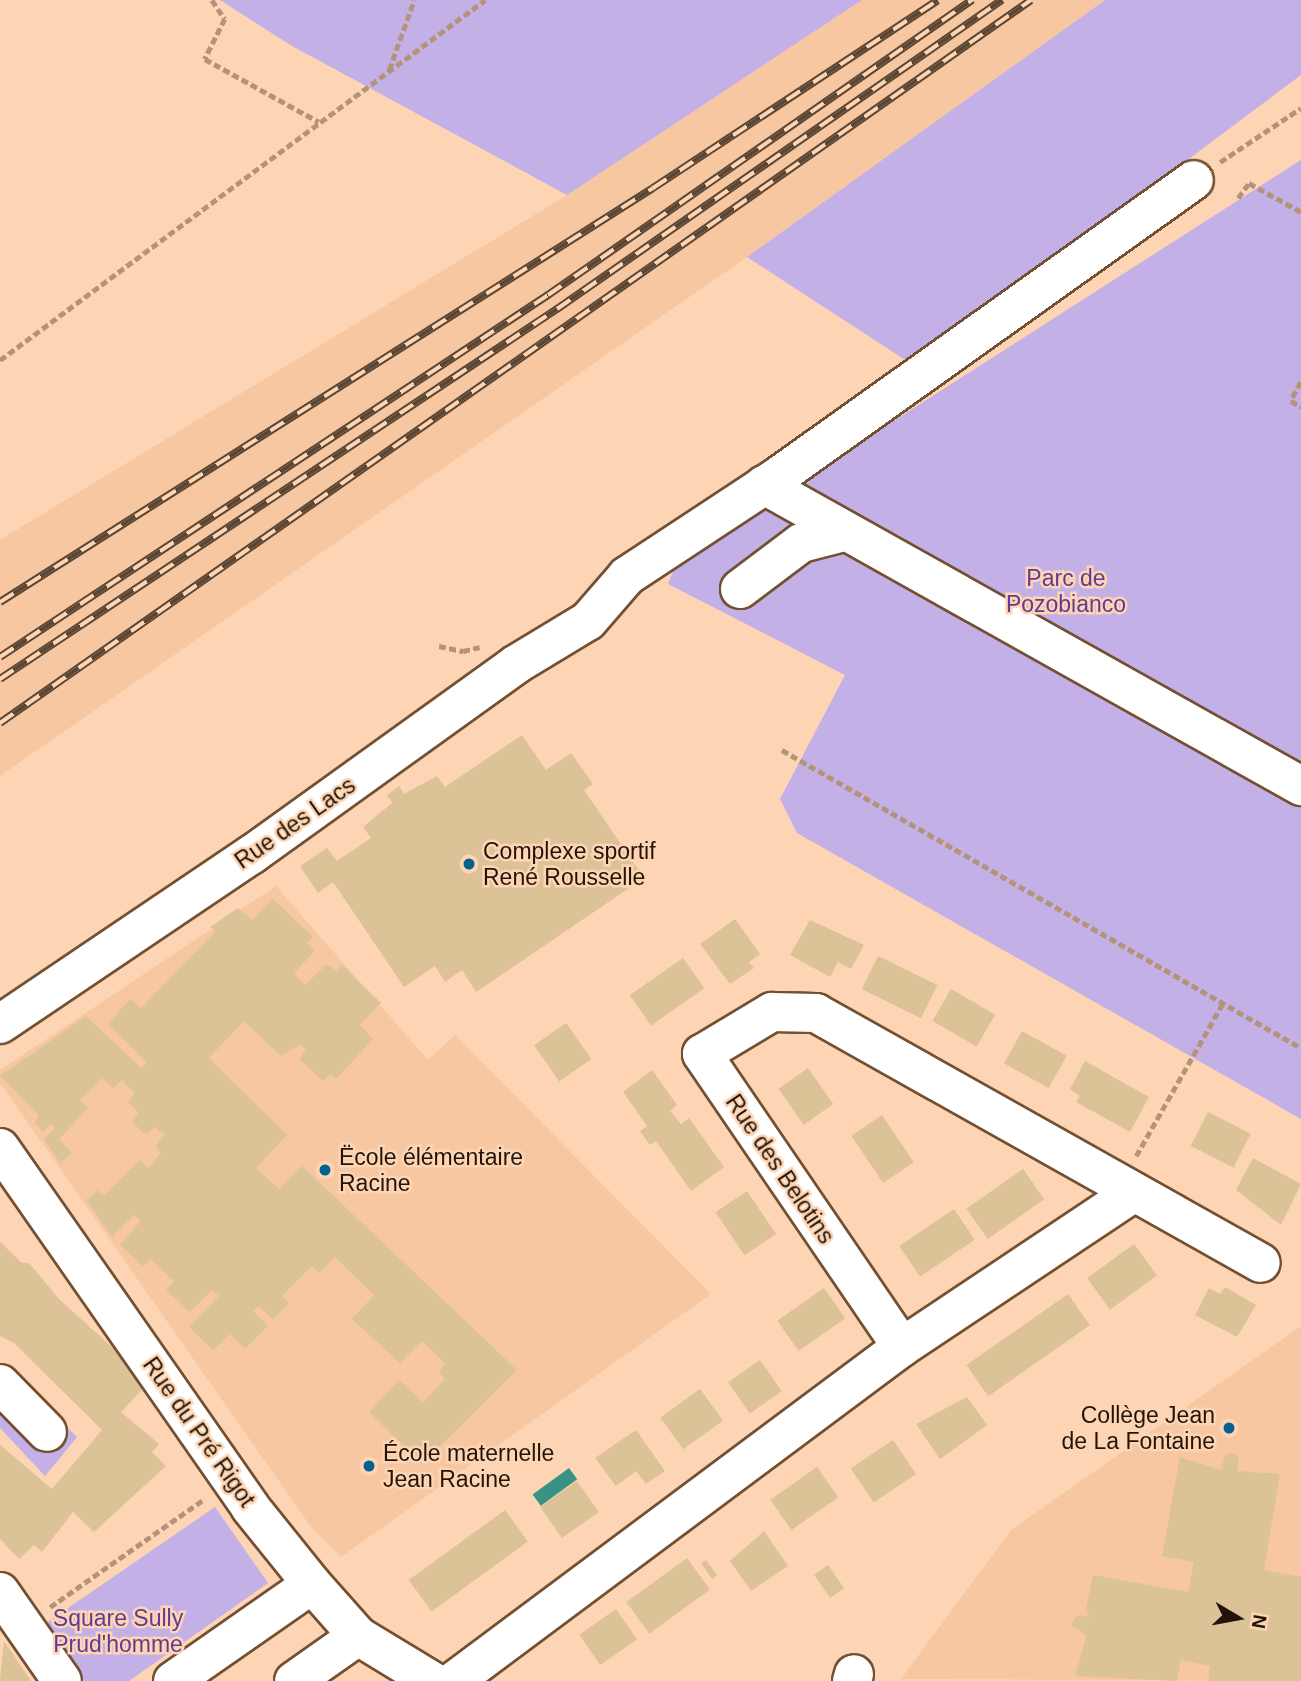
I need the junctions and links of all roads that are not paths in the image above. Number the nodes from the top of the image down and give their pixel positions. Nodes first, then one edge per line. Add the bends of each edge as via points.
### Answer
1 (1194, 180) road end
2 (764, 485) junction
3 (845, 532) junction
4 (740, 589) dead end
5 (1301, 786) edge
6 (0, 1024) edge
7 (0, 1148) edge
8 (1125, 1191) junction
9 (1261, 1263) dead end
10 (902, 1347) junction
11 (0, 1384) edge
12 (47, 1432) dead end
13 (313, 1584) junction
14 (0, 1592) edge
15 (358, 1636) junction
16 (417, 1678) edge
17 (62, 1681) edge
18 (173, 1681) edge
19 (293, 1681) edge
20 (454, 1681) edge

1 - 2 street, Rue des Lacs
2 - 3 street
2 - 6 street, Rue des Lacs via 627,576 588,621 515,665 251,855
3 - 4 street via 801,543
3 - 5 street
7 - 13 street, Rue du Pré Rigot via 233,1479
8 - 9 street, Rue des Belotins
8 - 10 street
8 - 10 street, Rue des Belotins via 816,1013 772,1012 702,1054
10 - 20 street
11 - 12 street
13 - 15 street, Rue du Pré Rigot
13 - 18 street
14 - 17 street
15 - 16 street, Rue du Pré Rigot
15 - 19 street

